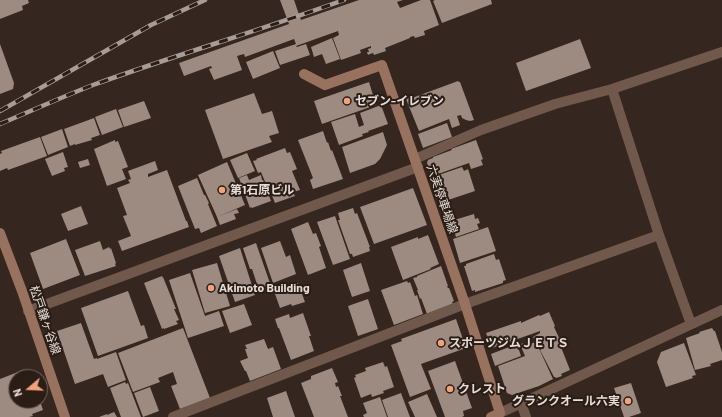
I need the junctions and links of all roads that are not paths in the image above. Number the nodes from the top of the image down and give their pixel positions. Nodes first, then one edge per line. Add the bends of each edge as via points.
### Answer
1 (722, 52) edge
2 (304, 74) dead end
3 (612, 90) junction
4 (416, 163) junction
5 (0, 233) edge
6 (659, 235) junction
7 (464, 304) junction
8 (722, 310) edge
9 (28, 311) junction
10 (691, 324) junction
11 (521, 403) junction
12 (496, 415) edge
13 (65, 417) edge
14 (173, 417) edge
15 (526, 417) edge

1 - 3 street
2 - 4 main road, 六実停車場線 via 325,85 382,65
3 - 4 street via 555,104 481,130
3 - 6 street
4 - 7 main road, 六実停車場線
4 - 9 street
5 - 9 main road, 松戸鎌ヶ谷線
6 - 7 street
6 - 10 street
7 - 12 main road, 六実停車場線
7 - 14 street
8 - 10 street
9 - 13 main road, 松戸鎌ヶ谷線
10 - 11 street
11 - 12 street
11 - 15 street

